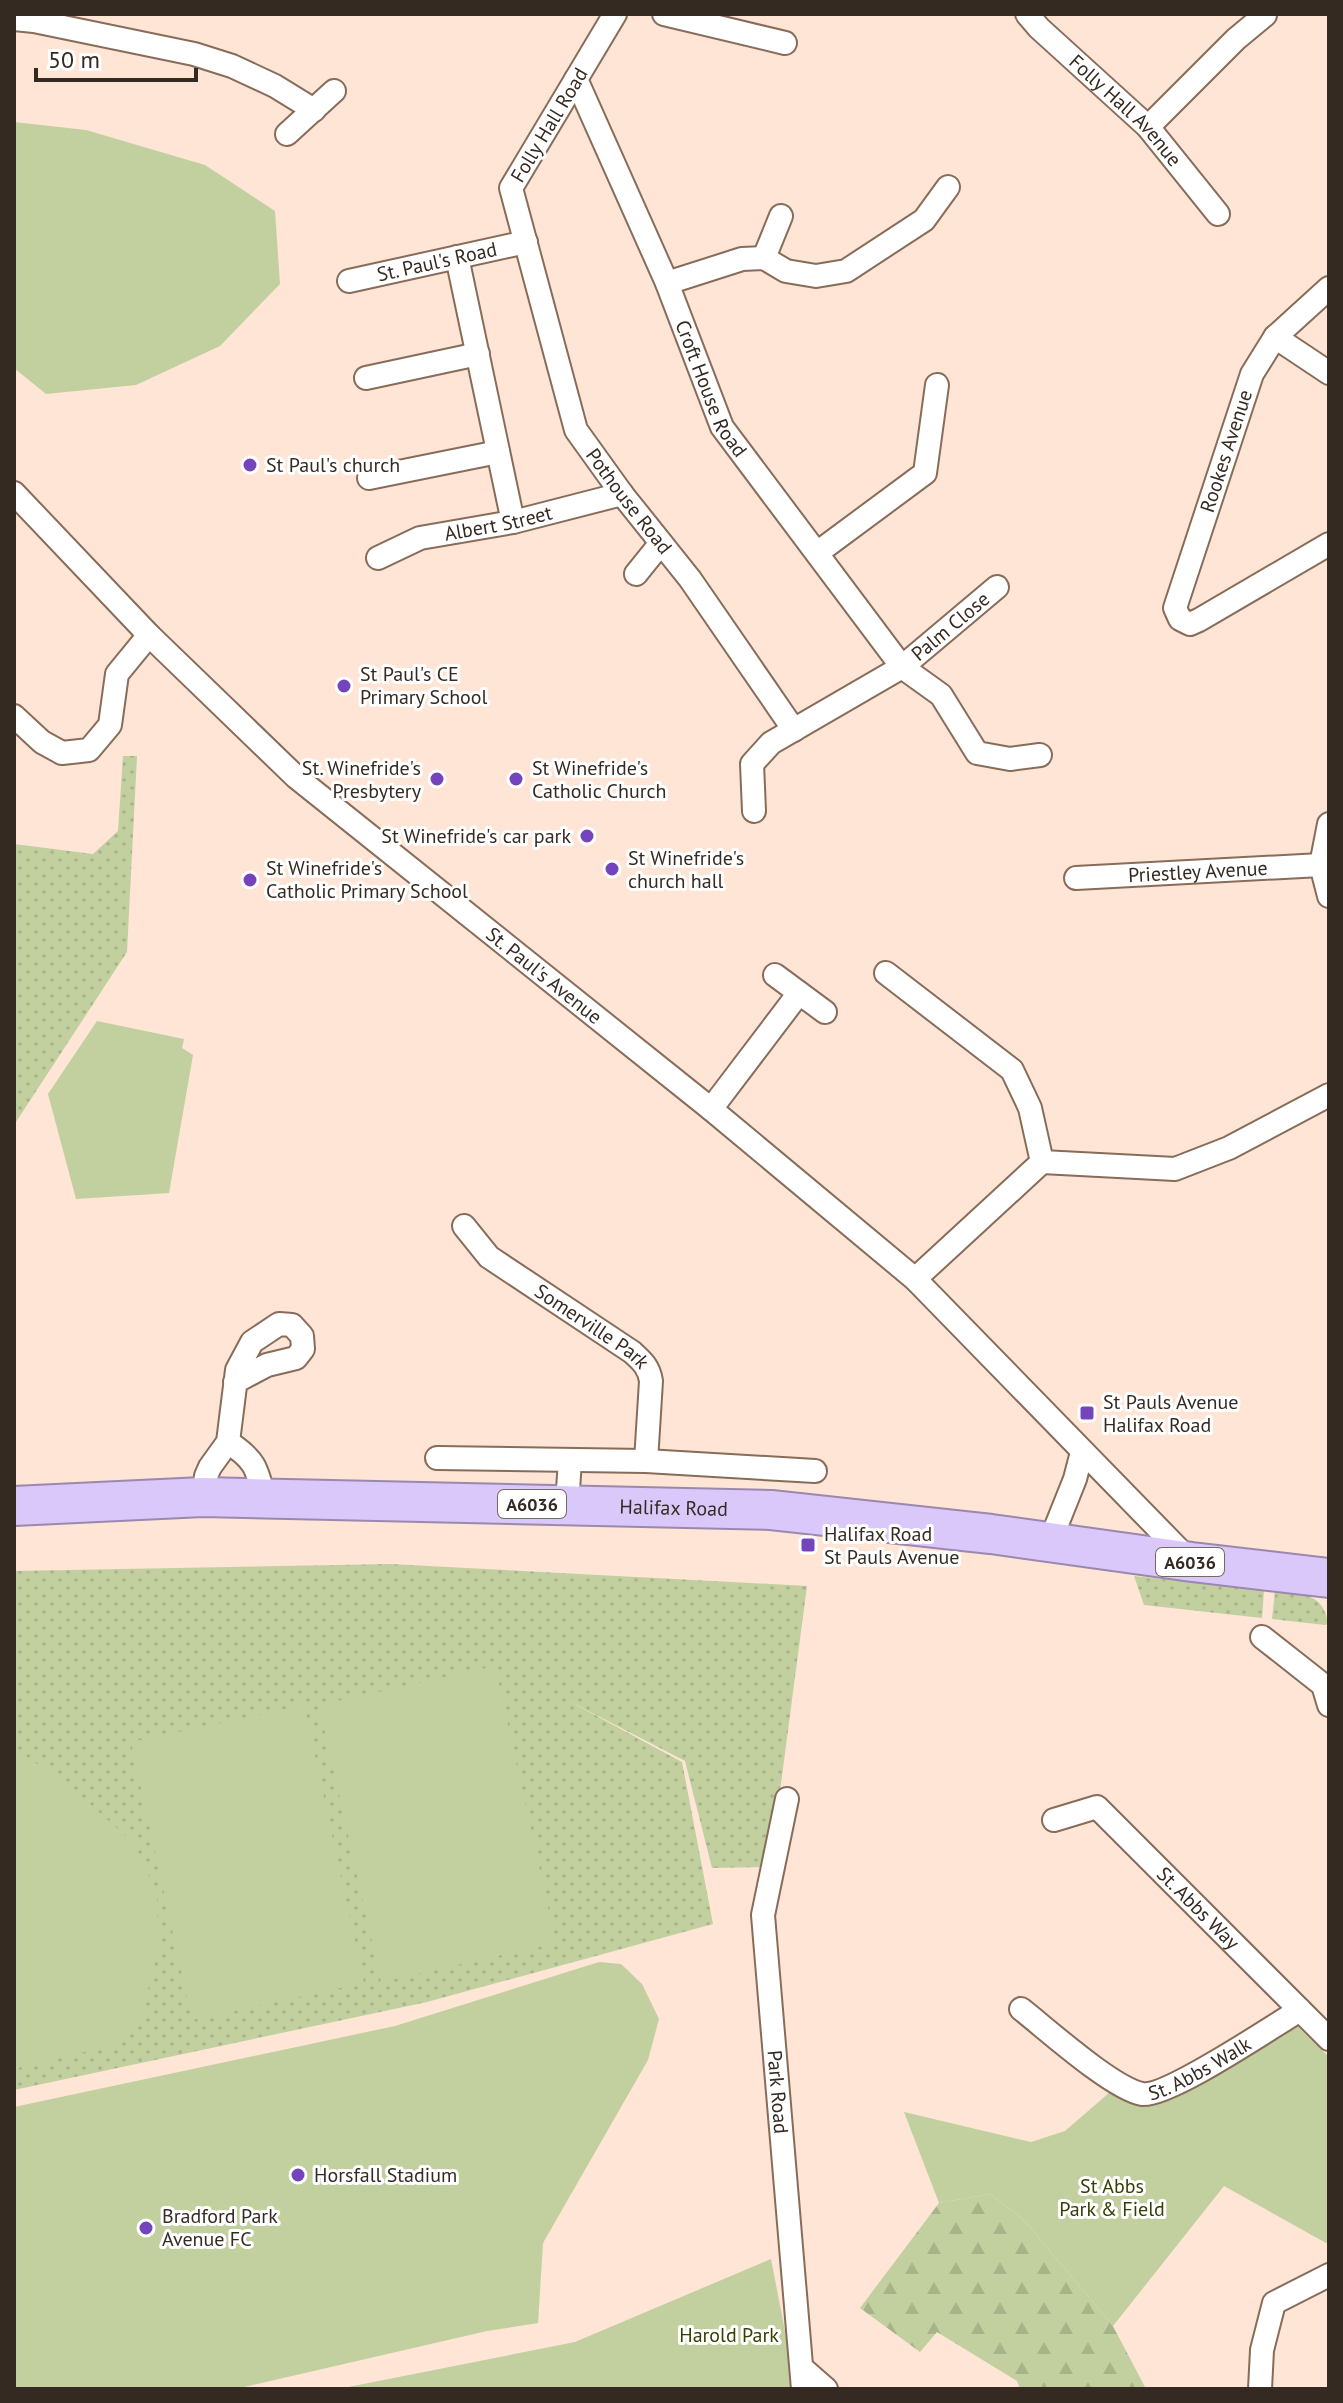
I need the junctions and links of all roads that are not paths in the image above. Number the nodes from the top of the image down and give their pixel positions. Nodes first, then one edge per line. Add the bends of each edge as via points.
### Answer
1 (615, 14) edge
2 (664, 14) edge
3 (1027, 14) edge
4 (1265, 15) edge
5 (14, 19) edge
6 (785, 43) dead end
7 (576, 79) junction
8 (334, 91) dead end
9 (314, 110) junction
10 (1148, 127) junction
11 (287, 134) dead end
12 (948, 187) dead end
13 (1218, 214) dead end
14 (781, 216) dead end
15 (526, 242) junction
16 (457, 257) junction
17 (764, 258) junction
18 (349, 281) dead end
19 (667, 283) junction
20 (1329, 288) edge
21 (1275, 337) junction
22 (478, 354) junction
23 (1329, 373) edge
24 (366, 378) dead end
25 (937, 385) dead end
26 (498, 452) junction
27 (369, 478) dead end
28 (14, 493) edge
29 (622, 494) junction
30 (513, 522) junction
31 (661, 543) junction
32 (1329, 544) edge
33 (817, 553) junction
34 (378, 558) dead end
35 (636, 574) dead end
36 (997, 587) dead end
37 (149, 635) junction
38 (902, 667) junction
39 (14, 716) edge
40 (794, 730) junction
41 (1040, 755) dead end
42 (754, 811) dead end
43 (1329, 824) edge
44 (1321, 865) junction
45 (1076, 878) dead end
46 (1329, 896) edge
47 (886, 973) dead end
48 (775, 975) dead end
49 (799, 993) junction
50 (825, 1012) dead end
51 (1329, 1095) edge
52 (711, 1109) junction
53 (1042, 1162) junction
54 (464, 1226) dead end
55 (915, 1279) junction
56 (235, 1382) dead end
57 (228, 1442) junction
58 (1082, 1452) junction
59 (437, 1458) dead end
60 (570, 1460) junction
61 (646, 1461) junction
62 (815, 1471) dead end
63 (203, 1497) junction
64 (264, 1498) junction
65 (567, 1505) junction
66 (14, 1506) edge
67 (1049, 1544) junction
68 (1192, 1562) junction
69 (1329, 1578) edge
70 (1262, 1637) dead end
71 (1327, 1685) edge
72 (787, 1799) dead end
73 (1054, 1820) dead end
74 (1021, 2009) dead end
75 (1300, 2010) junction
76 (1329, 2039) edge
77 (1329, 2275) edge
78 (802, 2379) edge
79 (826, 2389) edge
80 (1260, 2389) edge

1 - 7 street, Folly Hall Road
2 - 6 street
3 - 10 street, Folly Hall Avenue
4 - 10 street
5 - 9 street via 232,66
7 - 15 street, Folly Hall Road via 511,188
7 - 19 street, Croft House Road
8 - 9 street
9 - 11 street
10 - 13 street, Folly Hall Avenue
12 - 17 street via 924,220 846,271 816,276 786,271
14 - 17 street
15 - 16 street, St. Paul's Road
15 - 29 street, Pothouse Road via 576,430
16 - 18 street, St. Paul's Road
16 - 22 street
17 - 19 street via 742,259
19 - 33 street, Croft House Road via 722,427
20 - 21 street, Rookes Avenue
21 - 23 street
21 - 32 street, Rookes Avenue via 1252,374 1175,608 1180,619 1190,624 1199,620
22 - 24 street
22 - 26 street
25 - 33 street via 925,473
26 - 27 street
26 - 30 street
28 - 37 street, St. Paul's Avenue
29 - 30 street, Albert Street
29 - 31 street, Pothouse Road
30 - 34 street, Albert Street via 420,538
31 - 35 street
31 - 40 street, Pothouse Road
33 - 38 street, Croft House Road
36 - 38 street, Palm Close
37 - 39 street via 117,674 110,725 89,750 62,753
37 - 52 street, St. Paul's Avenue via 296,777
38 - 40 street, Palm Close
38 - 41 street, Croft House Road via 941,695 977,753 1010,759
40 - 42 street, Palm Close via 771,743 752,764
43 - 44 street
44 - 45 street, Priestley Avenue
44 - 46 street
47 - 53 street via 1012,1070 1030,1108
48 - 49 street
49 - 50 street
49 - 52 street
51 - 53 street via 1229,1148 1175,1169
52 - 55 street, St. Paul's Avenue
53 - 55 street
54 - 61 street, Somerville Park via 489,1257 644,1363 651,1381
55 - 58 street, St. Paul's Avenue
56 - 57 street
57 - 63 street via 210,1467
57 - 64 street via 255,1467
58 - 67 street
58 - 68 street, St. Paul's Avenue
59 - 60 street
60 - 61 street
60 - 65 street
61 - 62 street
63 - 64 highway, Halifax Road / A6036
63 - 66 highway, Halifax Road / A6036
64 - 65 highway, Halifax Road / A6036
65 - 67 highway, Halifax Road / A6036 via 771,1510
67 - 68 highway, Halifax Road / A6036
68 - 69 highway, Halifax Road / A6036
70 - 71 street
72 - 78 street, Park Road via 763,1915
73 - 75 street, St. Abbs Way via 1097,1807
74 - 75 street, St. Abbs Walk via 1119,2085 1145,2095 1173,2086
75 - 76 street, St. Abbs Way
77 - 80 street via 1274,2303 1262,2350
78 - 79 street

